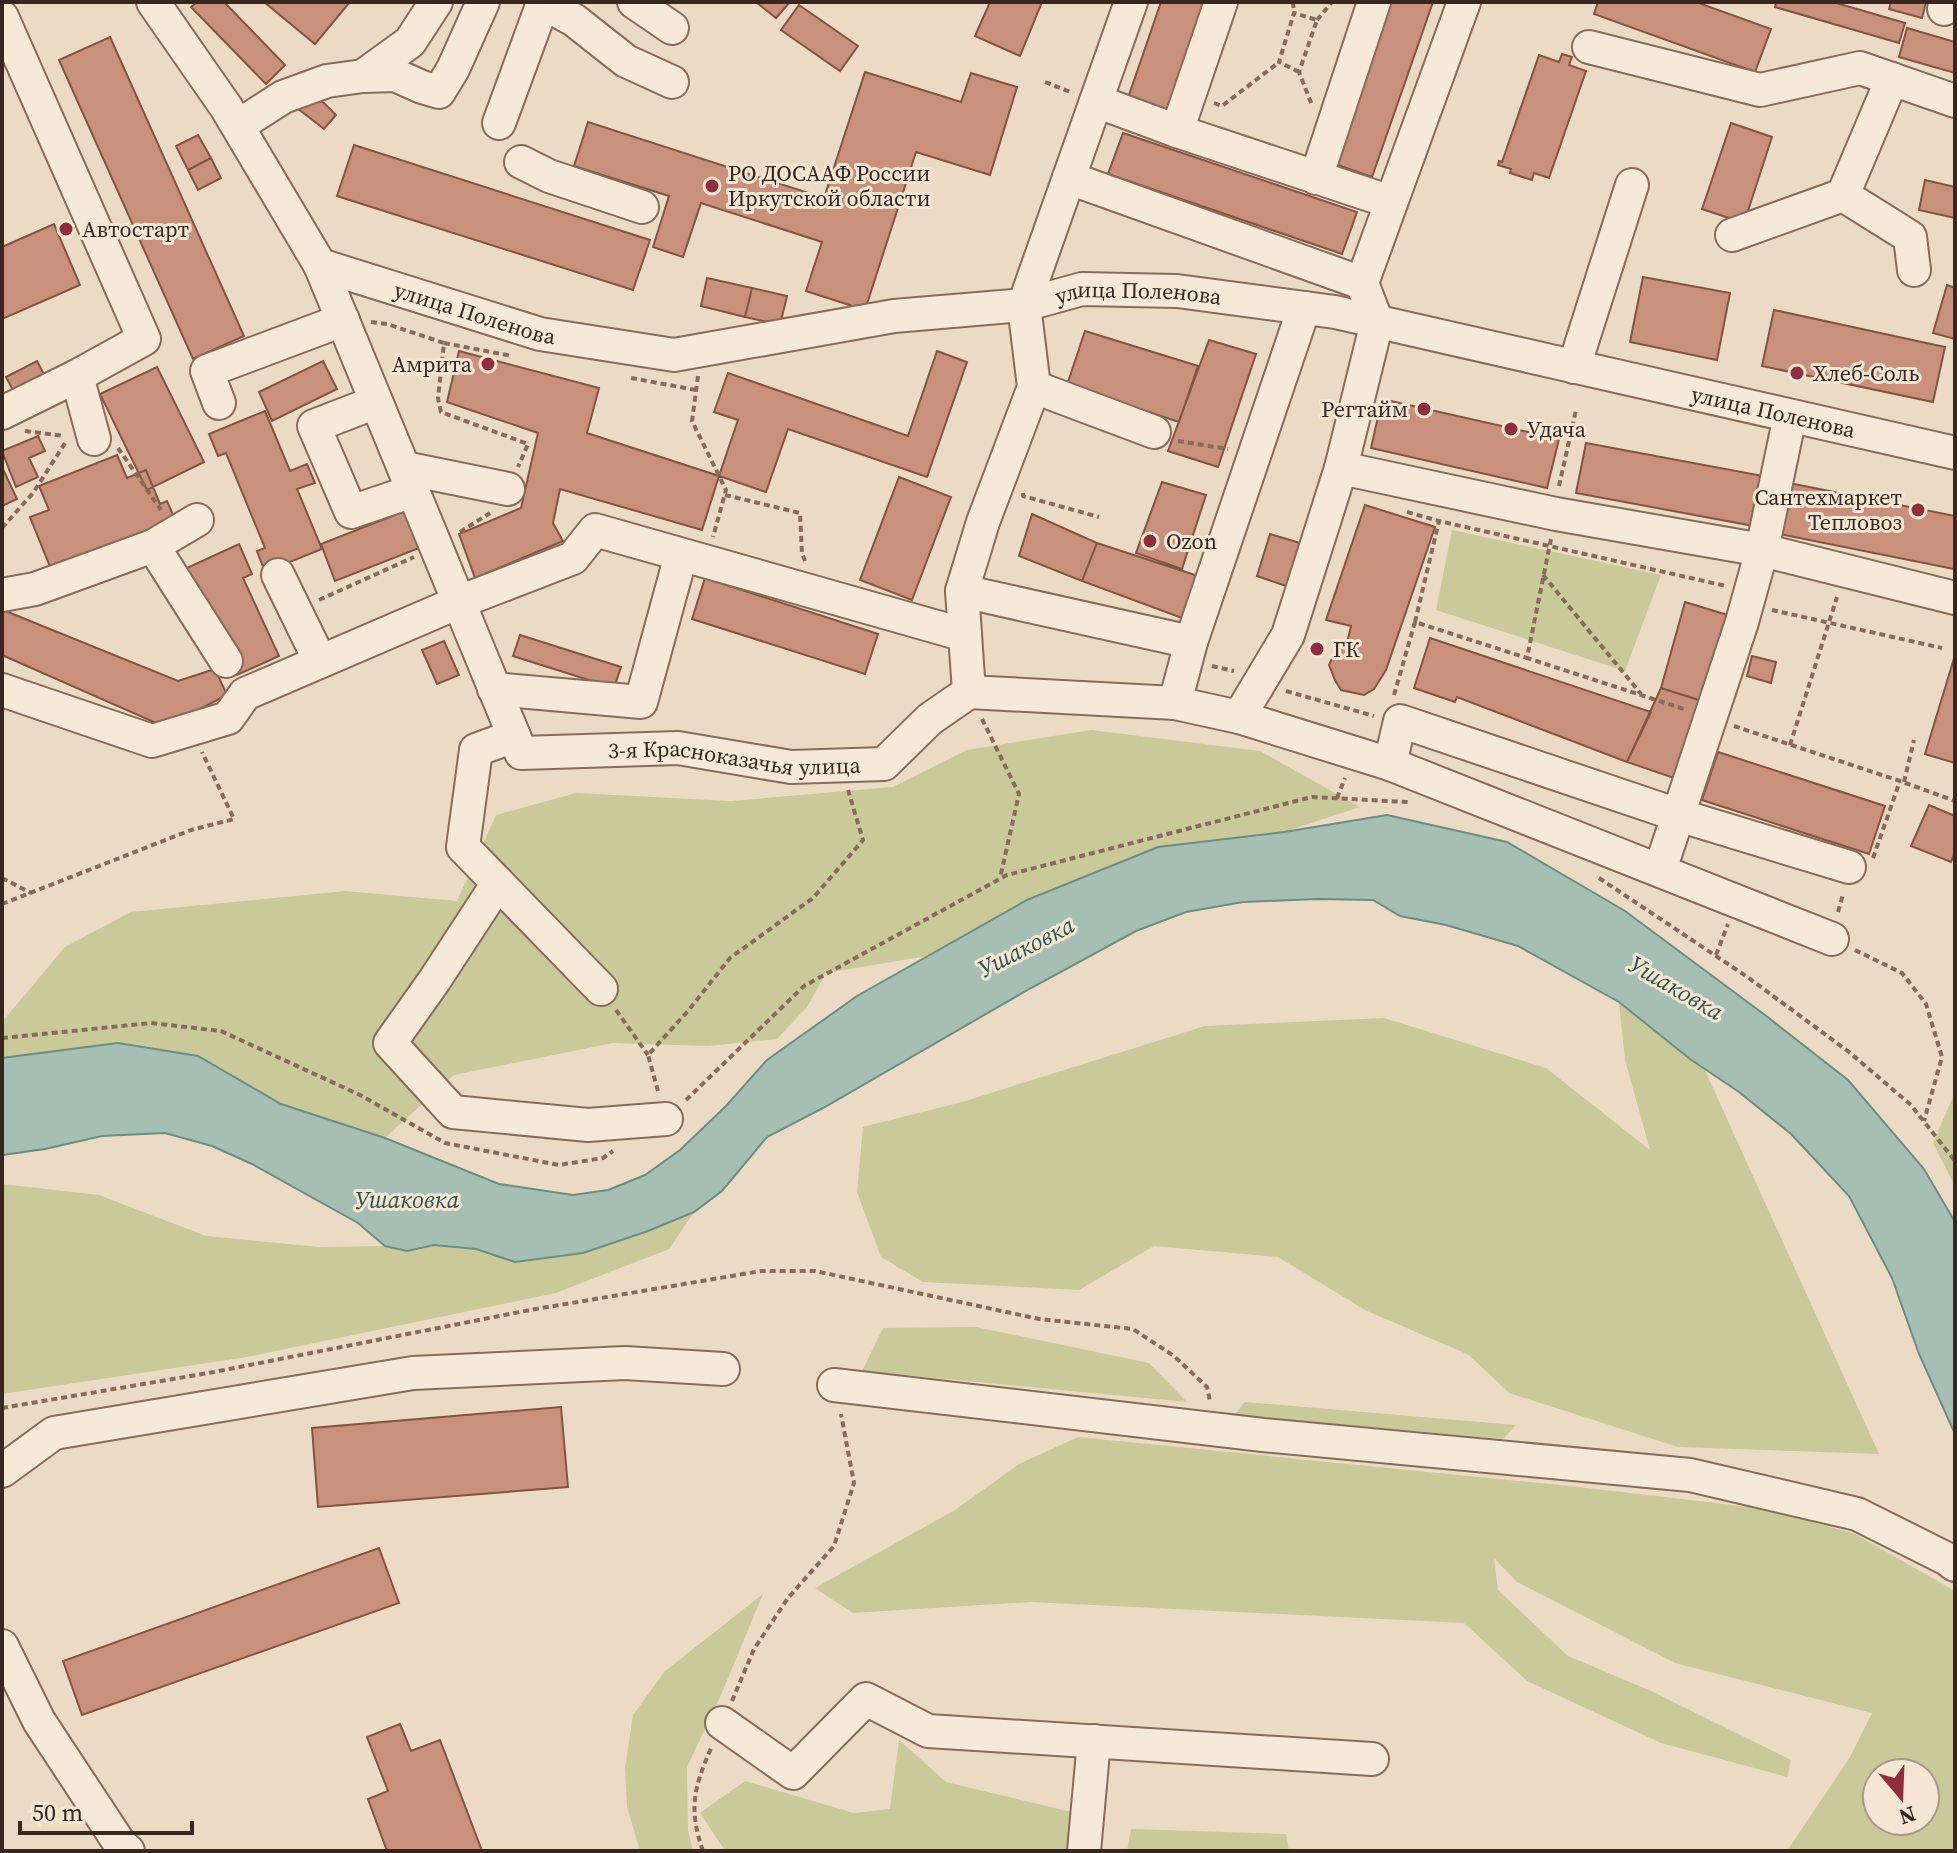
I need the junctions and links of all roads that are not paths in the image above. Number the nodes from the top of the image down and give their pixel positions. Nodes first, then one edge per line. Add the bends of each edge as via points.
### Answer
1 (153, 2) edge
2 (436, 2) edge
3 (483, 2) edge
4 (634, 2) edge
5 (1131, 2) edge
6 (1221, 2) edge
7 (1374, 2) edge
8 (1464, 2) edge
9 (542, 3) edge
10 (2, 17) edge
11 (672, 28) dead end
12 (1589, 47) dead end
13 (363, 76) junction
14 (1892, 79) junction
15 (672, 82) dead end
16 (1096, 101) junction
17 (1955, 101) edge
18 (499, 123) dead end
19 (238, 126) junction
20 (1177, 131) junction
21 (521, 162) dead end
22 (1069, 178) junction
23 (1316, 178) junction
24 (1632, 185) dead end
25 (1843, 195) junction
26 (1391, 202) junction
27 (642, 207) dead end
28 (1732, 235) dead end
29 (320, 265) junction
30 (1914, 270) dead end
31 (1362, 283) junction
32 (1024, 305) junction
33 (1304, 308) junction
34 (343, 320) junction
35 (1377, 322) junction
36 (1574, 367) junction
37 (77, 376) junction
38 (1034, 387) junction
39 (376, 402) junction
40 (219, 403) dead end
41 (2, 413) edge
42 (1790, 416) junction
43 (1154, 432) dead end
44 (83, 437) road end
45 (1955, 453) edge
46 (1341, 468) junction
47 (409, 480) junction
48 (508, 489) road end
49 (197, 520) dead end
50 (153, 546) junction
51 (1762, 550) junction
52 (693, 558) junction
53 (278, 575) dead end
54 (962, 591) junction
55 (2, 595) edge
56 (1955, 598) edge
57 (459, 602) junction
58 (965, 635) junction
59 (1191, 642) junction
60 (226, 661) dead end
61 (320, 661) junction
62 (494, 689) junction
63 (2, 690) edge
64 (969, 692) junction
65 (1175, 703) junction
66 (1239, 717) junction
67 (517, 745) junction
68 (1390, 764) junction
69 (1678, 815) junction
70 (1849, 867) road end
71 (1660, 870) junction
72 (498, 883) junction
73 (1832, 939) road end
74 (601, 989) road end
75 (666, 1119) road end
76 (723, 1369) dead end
77 (834, 1385) road end
78 (2, 1471) edge
79 (1955, 1565) edge
80 (2, 1646) edge
81 (722, 1723) road end
82 (1094, 1741) junction
83 (1372, 1759) dead end
84 (128, 1851) edge
85 (1084, 1851) edge

1 - 19 street
2 - 13 street via 410,42
3 - 13 street via 439,92 395,75
4 - 11 street
5 - 16 street
6 - 20 street
7 - 23 street
8 - 26 street
9 - 15 street via 574,20 626,61
9 - 18 street
10 - 37 street via 144,339
12 - 14 street via 1760,90 1860,68
13 - 19 street via 327,81 283,97
14 - 17 street
14 - 25 street
16 - 20 street
16 - 22 street
19 - 29 street
20 - 23 street
21 - 27 street
22 - 31 street
22 - 32 street
23 - 26 street
24 - 36 street
25 - 28 street
25 - 30 street via 1910,237
26 - 31 street
29 - 32 street, улица Поленова via 540,334 674,355 894,316
29 - 34 street
31 - 35 street
32 - 33 street, улица Поленова via 1082,289 1177,291
32 - 38 street
33 - 35 street, улица Поленова
33 - 59 street
34 - 39 street
34 - 40 street via 207,371
35 - 36 street, улица Поленова
35 - 46 street
36 - 42 street, улица Поленова
37 - 41 street
37 - 44 street
38 - 43 street
38 - 54 street
39 - 47 street
39 - 47 street via 314,426 351,512
42 - 45 street, улица Поленова
42 - 51 street
46 - 51 street via 1553,524
46 - 66 street via 1288,635
47 - 48 street
47 - 57 street
49 - 50 street
50 - 55 street via 35,589
50 - 60 street
51 - 56 street
51 - 69 street
52 - 57 street via 595,530 573,558
52 - 58 street
52 - 62 street via 641,702
53 - 61 street
54 - 58 street
54 - 59 street
57 - 61 street
57 - 62 street
58 - 64 street
59 - 65 street
61 - 63 street via 245,694 228,718 152,741
62 - 67 street
64 - 65 street
64 - 67 street, 3-я Красноказачья улица via 930,719 884,764 791,767 678,748
65 - 66 street
66 - 68 street
67 - 72 street, 3-я Красноказачья улица via 476,750 463,847
68 - 69 street via 1394,720
68 - 71 street
69 - 70 street
69 - 71 street
71 - 73 street
72 - 74 street
72 - 75 street via 390,1043 453,1112 588,1125
76 - 78 street via 625,1363 413,1373 54,1433
77 - 79 street via 1690,1475 1857,1514
80 - 84 street via 39,1721
81 - 82 street via 793,1773 866,1699 928,1731
82 - 83 street
82 - 85 street

